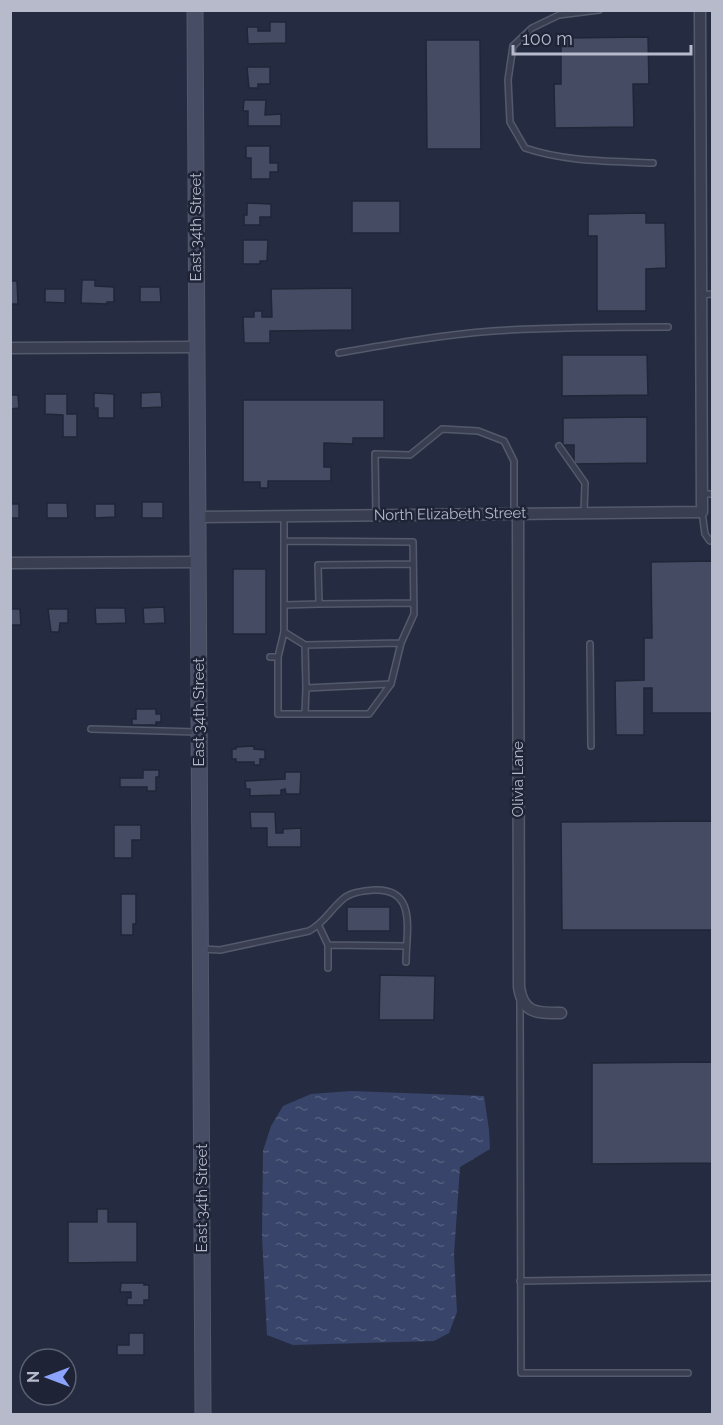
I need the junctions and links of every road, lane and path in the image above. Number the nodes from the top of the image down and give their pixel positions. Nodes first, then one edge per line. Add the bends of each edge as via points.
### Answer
1 (195, 10) edge
2 (599, 10) edge
3 (700, 10) edge
4 (653, 163) dead end
5 (707, 294) edge
6 (668, 327) dead end
7 (196, 347) junction
8 (10, 348) edge
9 (339, 353) dead end
10 (559, 446) dead end
11 (707, 494) edge
12 (584, 512) junction
13 (702, 512) junction
14 (516, 513) junction
15 (376, 515) junction
16 (284, 516) junction
17 (198, 517) junction
18 (284, 541) junction
19 (712, 542) edge
20 (198, 562) junction
21 (10, 564) edge
22 (413, 564) junction
23 (414, 603) junction
24 (319, 604) junction
25 (284, 605) junction
26 (284, 632) junction
27 (401, 643) junction
28 (590, 644) dead end
29 (305, 645) junction
30 (270, 657) dead end
31 (278, 657) junction
32 (391, 684) junction
33 (306, 688) junction
34 (305, 714) junction
35 (91, 729) dead end
36 (199, 732) junction
37 (591, 746) dead end
38 (319, 926) junction
39 (328, 945) junction
40 (406, 946) junction
41 (200, 949) junction
42 (406, 962) dead end
43 (328, 968) dead end
44 (520, 996) junction
45 (561, 1013) dead end
46 (712, 1278) edge
47 (520, 1281) junction
48 (688, 1373) dead end
49 (203, 1414) edge

1 - 7 main road, East 34th Street
2 - 4 lane via 559,15 532,28 513,46 508,80 510,122 525,148 545,155
3 - 5 street
5 - 11 street
6 - 9 lane via 492,331
7 - 8 street
7 - 17 main road, East 34th Street
10 - 12 lane via 585,483
11 - 13 street
12 - 13 street, North Elizabeth Street
12 - 14 street, North Elizabeth Street
13 - 19 lane via 705,534
14 - 15 street, North Elizabeth Street
14 - 15 lane via 514,461 504,441 478,431 442,429 410,455 375,454
14 - 44 street, Olivia Lane
15 - 16 street, North Elizabeth Street
16 - 17 street, North Elizabeth Street
16 - 18 lane
17 - 20 main road, East 34th Street
18 - 22 lane via 412,542
18 - 25 lane
20 - 21 street
20 - 36 main road, East 34th Street
22 - 23 lane
22 - 24 lane via 318,565
23 - 24 lane
23 - 27 lane via 414,614
24 - 25 lane
25 - 26 lane
26 - 29 lane
26 - 31 lane
27 - 29 lane
27 - 32 lane
28 - 37 lane
29 - 33 lane
30 - 31 lane
31 - 34 lane via 278,714
32 - 33 lane
32 - 34 lane via 369,714
33 - 34 lane
35 - 36 lane
36 - 41 main road, East 34th Street
38 - 39 lane
38 - 40 lane via 343,898 361,891 386,890 398,894 405,905
38 - 41 lane via 220,950
39 - 40 lane
39 - 43 lane
40 - 42 lane
41 - 49 main road, East 34th Street
44 - 45 street via 535,1012
44 - 47 lane
46 - 47 lane
47 - 48 lane via 521,1373

